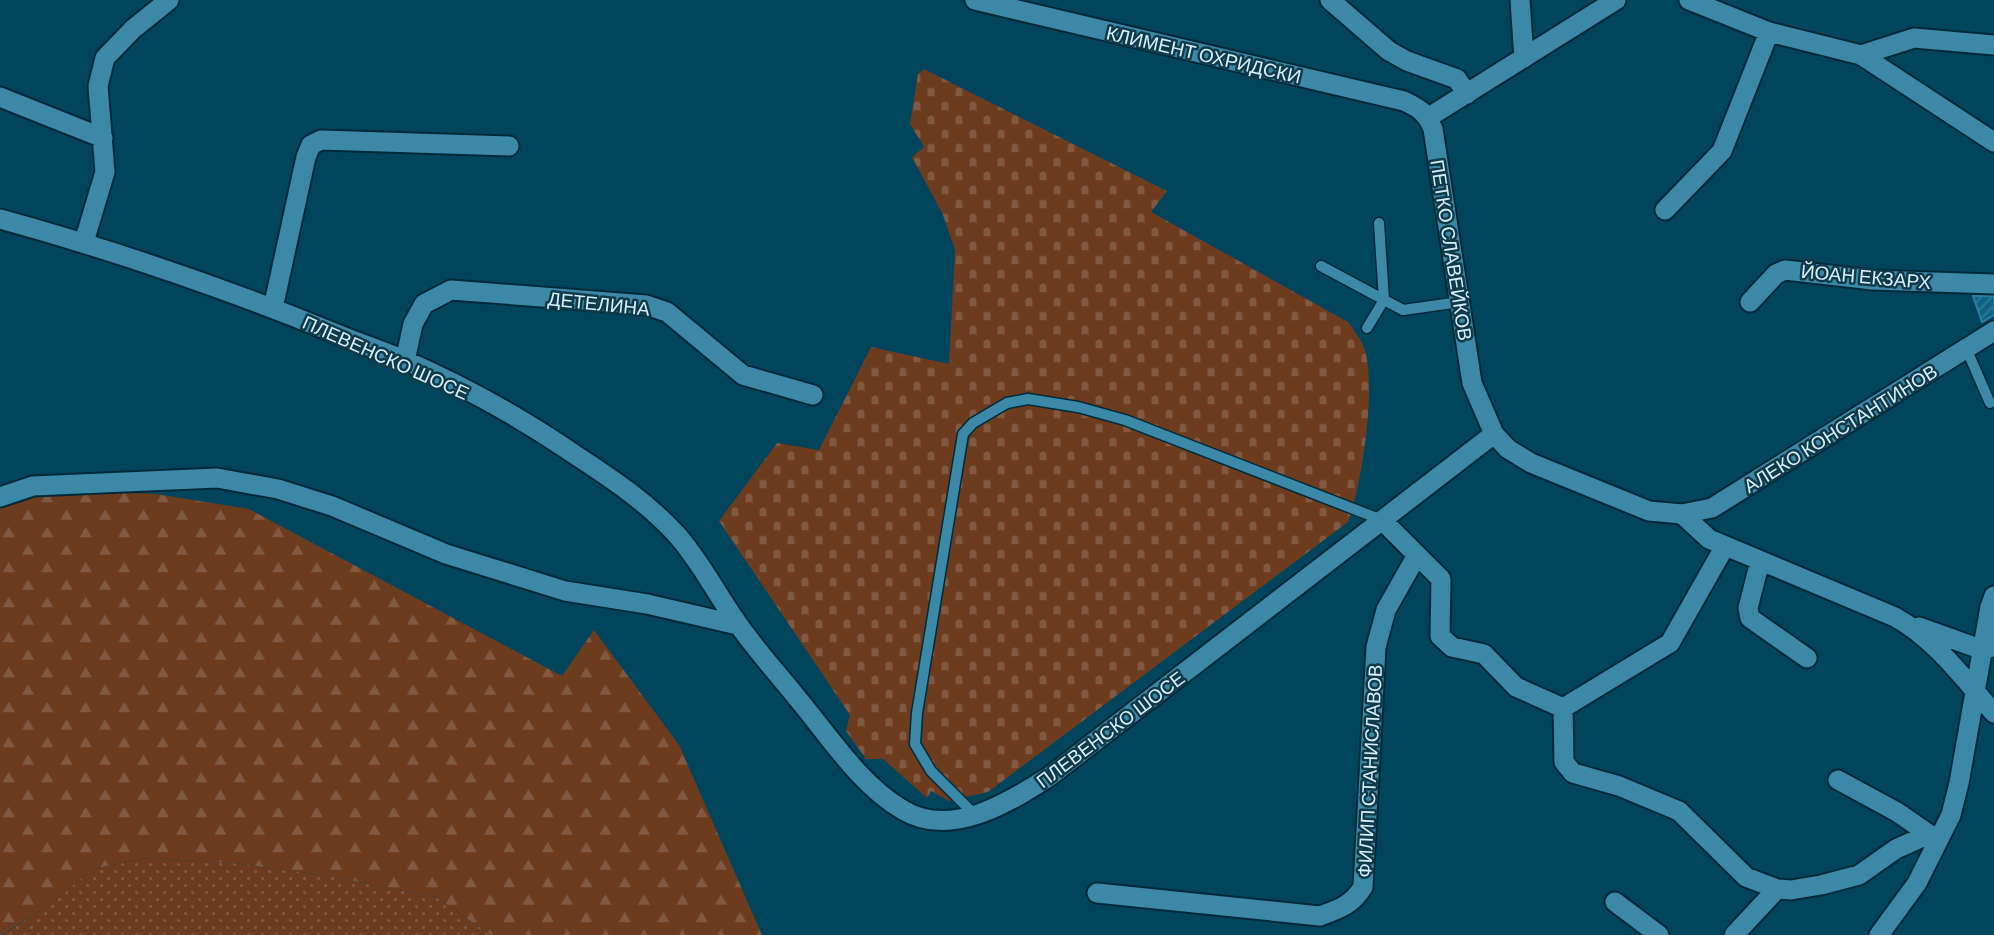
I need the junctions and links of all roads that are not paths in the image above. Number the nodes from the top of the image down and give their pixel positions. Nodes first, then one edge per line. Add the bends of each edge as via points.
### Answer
1 (169, 0) edge
2 (975, 0) edge
3 (1330, 0) edge
4 (1520, 0) edge
5 (1616, 0) edge
6 (1689, 0) edge
7 (1769, 32) junction
8 (1994, 45) edge
9 (1861, 55) junction
10 (1524, 58) junction
11 (1467, 94) junction
12 (0, 97) edge
13 (1429, 117) junction
14 (103, 138) junction
15 (1994, 142) edge
16 (509, 146) dead end
17 (1665, 210) dead end
18 (0, 219) edge
19 (1379, 223) dead end
20 (84, 242) junction
21 (1321, 266) dead end
22 (1994, 284) edge
23 (1384, 300) junction
24 (1460, 302) junction
25 (1750, 302) dead end
26 (273, 308) junction
27 (1367, 328) dead end
28 (1994, 331) edge
29 (1966, 348) junction
30 (405, 361) junction
31 (813, 395) dead end
32 (1990, 403) dead end
33 (1494, 434) junction
34 (0, 497) edge
35 (1682, 514) junction
36 (1382, 520) junction
37 (1724, 546) junction
38 (1417, 555) junction
39 (1760, 561) junction
40 (1994, 596) edge
41 (1895, 617) junction
42 (738, 625) junction
43 (1988, 649) edge
44 (1807, 659) dead end
45 (1975, 692) junction
46 (1563, 708) junction
47 (1994, 713) edge
48 (1838, 780) dead end
49 (975, 816) junction
50 (1933, 838) junction
51 (1777, 889) junction
52 (1097, 893) dead end
53 (1615, 902) dead end
54 (1659, 935) edge
55 (1734, 935) edge
56 (1879, 935) edge

1 - 14 street via 106,58 98,86
2 - 13 street, КЛИМЕНТ ОХРИДСКИ via 1404,101
3 - 11 street via 1389,51 1457,79
4 - 10 street
5 - 10 street
6 - 7 street
7 - 9 street
7 - 17 street via 1722,151
8 - 9 street via 1914,38
9 - 15 street
10 - 11 street
11 - 13 street
12 - 14 street
13 - 24 street, ПЕТКО СЛАВЕЙКОВ
14 - 20 street via 105,172
16 - 26 street via 321,140 311,145
18 - 20 street, ПЛЕВЕНСКО ШОСЕ
19 - 23 lane
20 - 26 street, ПЛЕВЕНСКО ШОСЕ
21 - 23 lane
22 - 25 street, ЙОАН ЕКЗАРХ via 1873,280 1785,270
23 - 24 lane via 1403,310
23 - 27 lane
24 - 33 street, ПЕТКО СЛАВЕЙКОВ via 1472,383
26 - 30 street, ПЛЕВЕНСКО ШОСЕ
28 - 29 street, АЛЕКО КОНСТАНТИНОВ
29 - 32 lane
29 - 35 street, АЛЕКО КОНСТАНТИНОВ via 1712,508
30 - 31 street, ДЕТЕЛИНА via 413,324 425,304 451,290 646,305 667,312 743,374
30 - 42 street, ПЛЕВЕНСКО ШОСЕ via 539,430 646,506 702,567
33 - 35 street, АЛЕКО КОНСТАНТИНОВ via 1531,463 1649,511
33 - 36 street, ПЛЕВЕНСКО ШОСЕ
34 - 42 street via 33,486 217,478 300,495 446,554 565,591
35 - 37 street via 1709,539
36 - 38 street
36 - 49 street, ПЛЕВЕНСКО ШОСЕ via 1050,776
36 - 49 lane via 1125,420 1078,407 1028,398 1007,403 973,423 963,434 915,744 931,771
37 - 39 street
37 - 46 street via 1670,643
38 - 46 street via 1441,579 1440,636 1452,647 1484,654 1516,687
38 - 52 street, ФИЛИП СТАНИСЛАВОВ via 1386,610 1376,647 1363,887 1355,900 1320,916
39 - 41 street
39 - 44 street via 1748,608 1750,618
40 - 43 street
41 - 43 street
41 - 45 street via 1917,629
42 - 49 street, ПЛЕВЕНСКО ШОСЕ via 853,766 902,810 917,817 950,820
43 - 45 street
45 - 47 street
45 - 50 street via 1951,815
46 - 51 street via 1564,762 1573,773 1679,811 1746,877
48 - 50 street
50 - 51 street via 1896,849 1858,875 1821,885
50 - 56 street via 1917,883
51 - 55 street
53 - 54 street

